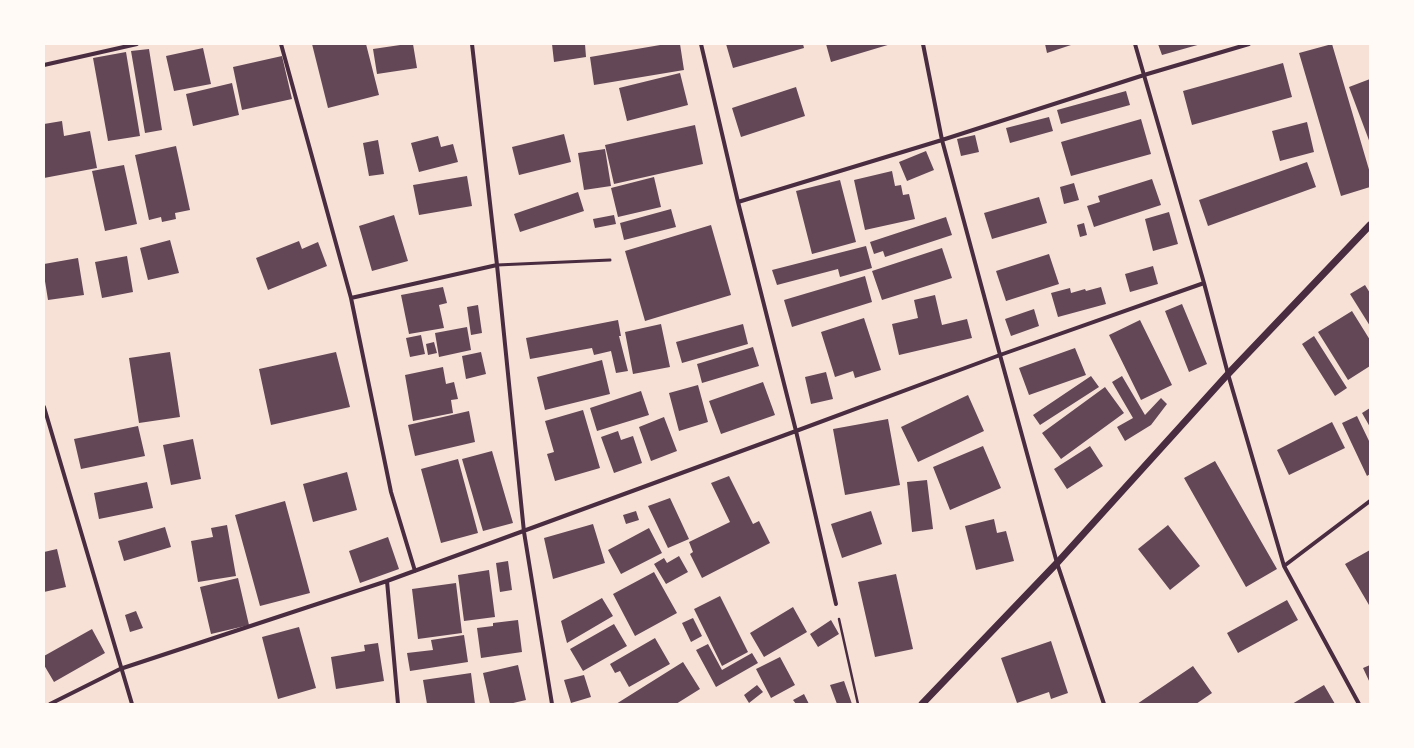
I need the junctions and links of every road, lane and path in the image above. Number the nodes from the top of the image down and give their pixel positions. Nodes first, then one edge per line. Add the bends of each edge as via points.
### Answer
1 (137, 44) edge
2 (281, 44) edge
3 (472, 44) edge
4 (701, 44) edge
5 (923, 44) edge
6 (1135, 44) edge
7 (1249, 44) edge
8 (44, 66) edge
9 (1144, 75) junction
10 (942, 140) junction
11 (738, 202) junction
12 (1370, 225) edge
13 (610, 260) dead end
14 (498, 265) junction
15 (1204, 283) junction
16 (351, 298) junction
17 (1000, 355) junction
18 (1228, 374) junction
19 (44, 407) edge
20 (796, 432) junction
21 (1370, 501) edge
22 (524, 532) junction
23 (1057, 563) junction
24 (1284, 566) junction
25 (415, 571) junction
26 (387, 582) junction
27 (836, 604) joint
28 (120, 669) junction
29 (50, 704) edge
30 (132, 704) edge
31 (398, 704) edge
32 (552, 704) edge
33 (858, 704) edge
34 (922, 704) edge
35 (1104, 704) edge
36 (1359, 704) edge

1 - 8 street
2 - 16 street
3 - 14 street
4 - 11 street
5 - 10 street
6 - 9 street
7 - 9 street
9 - 10 street
9 - 15 street
10 - 11 street
10 - 17 street
11 - 20 street
12 - 18 street
13 - 14 lane
14 - 16 street
14 - 22 street
15 - 17 street
15 - 18 street
16 - 25 street via 392,492
17 - 20 street
17 - 23 street
18 - 23 street
18 - 24 street
19 - 28 street
20 - 22 street
20 - 27 street
21 - 24 street
22 - 25 street
22 - 32 street
23 - 34 street
23 - 35 street
24 - 36 street
25 - 26 street
26 - 28 street
26 - 31 street
27 - 33 path
28 - 29 street
28 - 30 street

